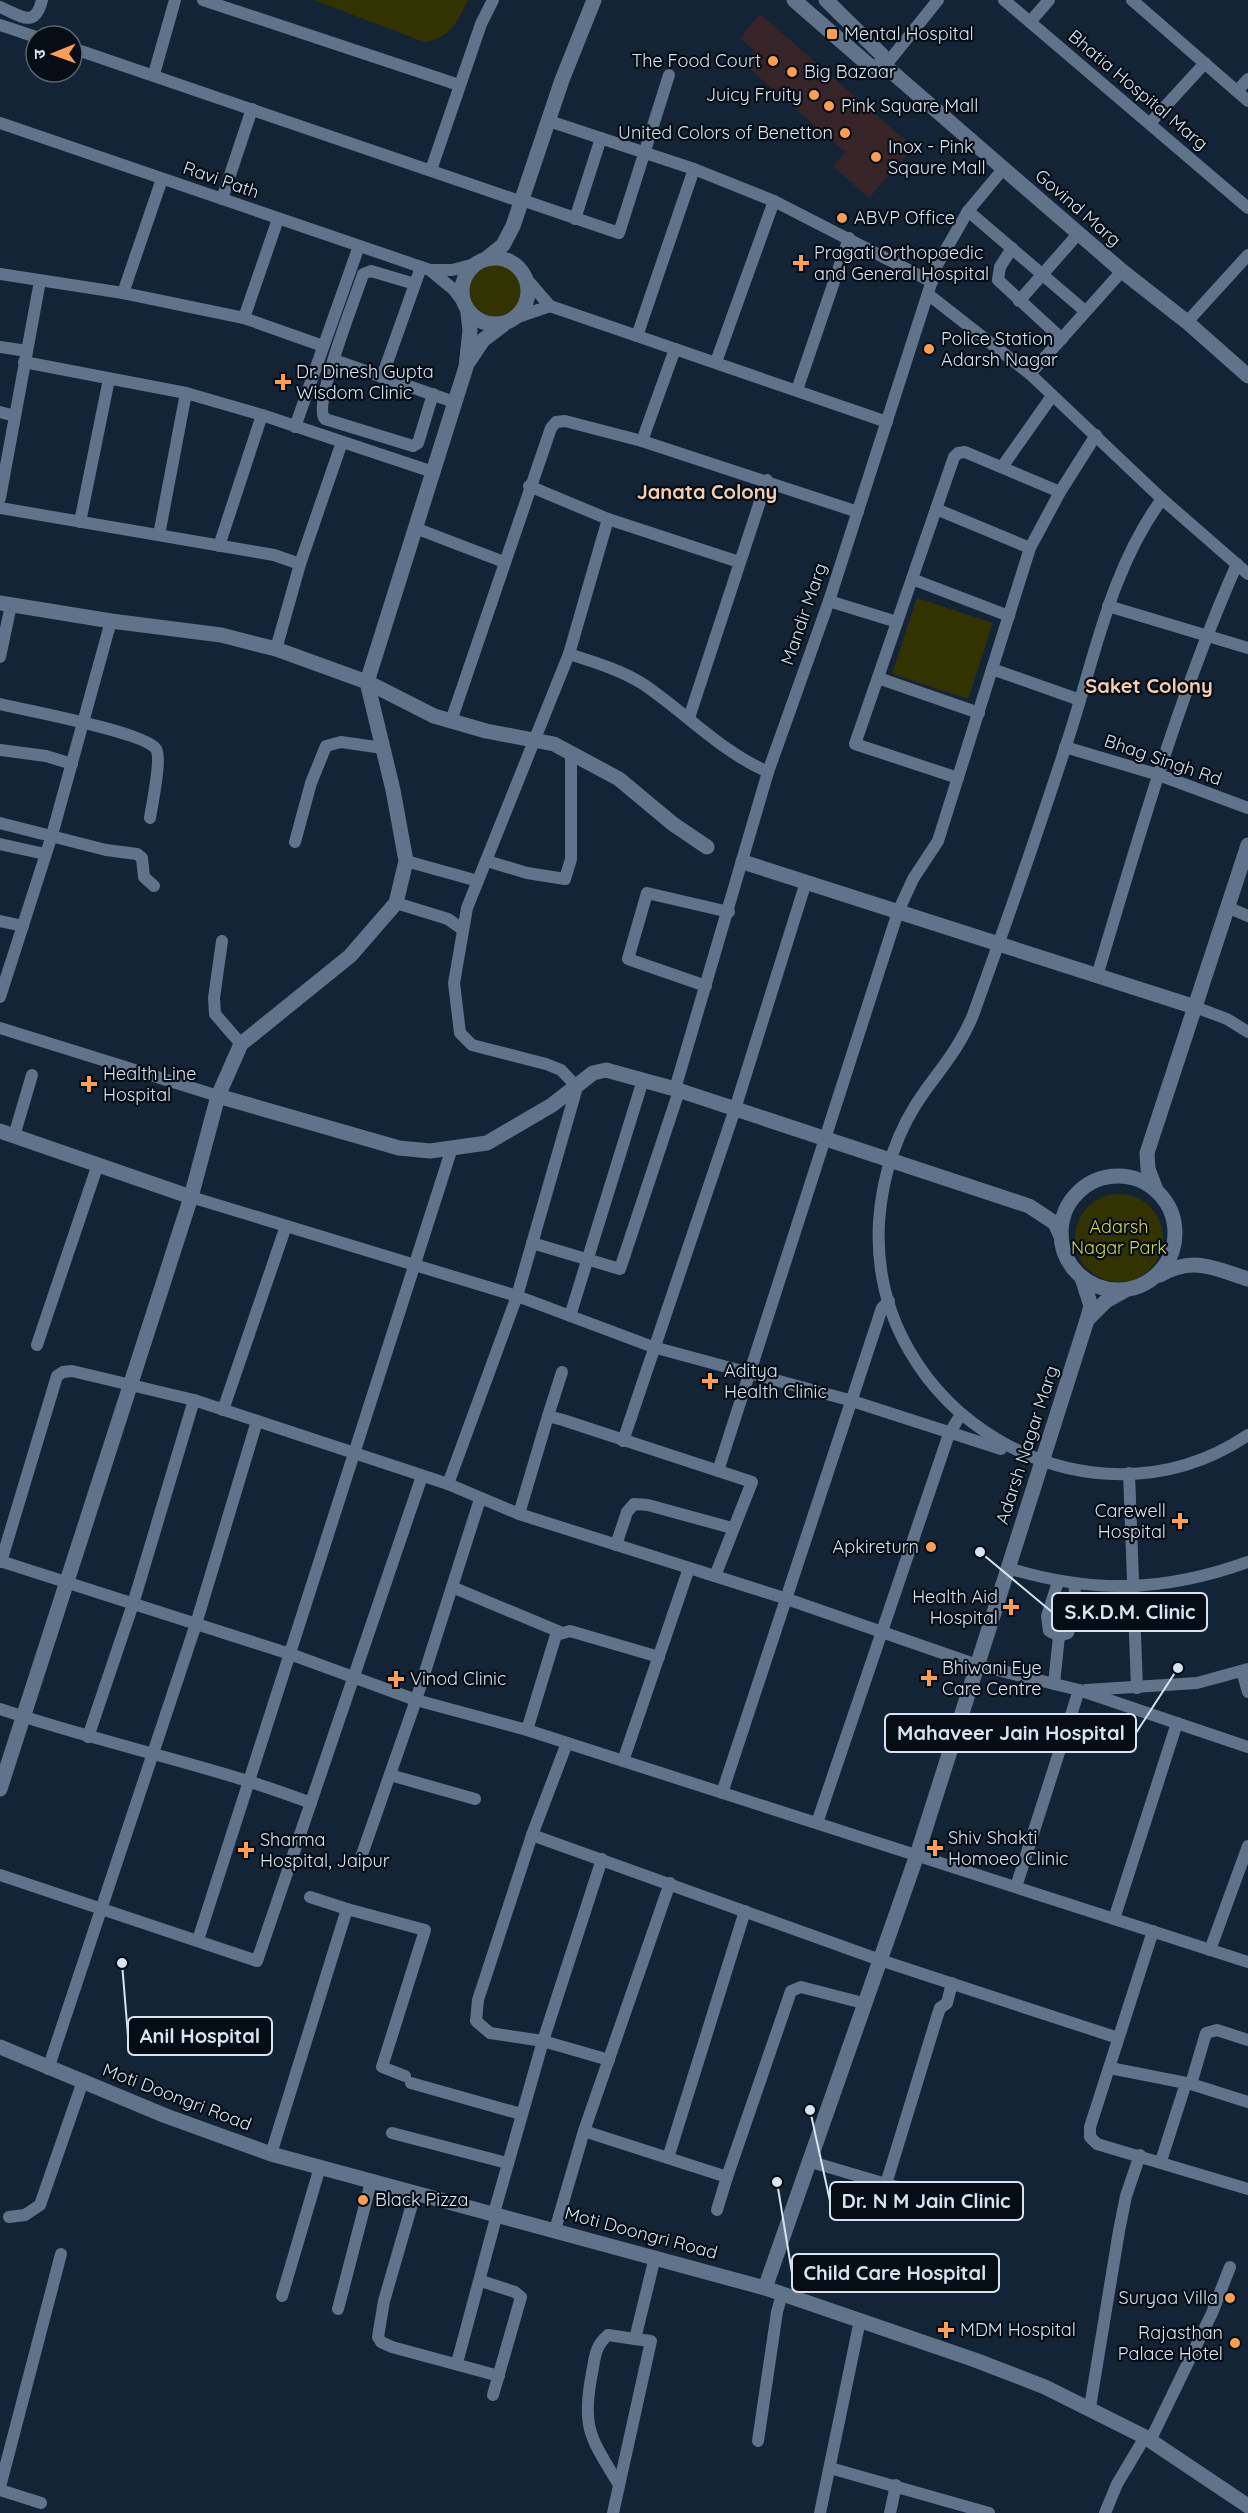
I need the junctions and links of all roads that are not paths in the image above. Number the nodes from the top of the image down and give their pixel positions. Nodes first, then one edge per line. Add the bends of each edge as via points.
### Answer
1 (42, 0) edge
2 (175, 0) edge
3 (203, 0) edge
4 (493, 0) edge
5 (594, 0) edge
6 (794, 0) edge
7 (826, 0) edge
8 (938, 0) edge
9 (1004, 0) edge
10 (1049, 0) edge
11 (1132, 0) edge
12 (1152, 0) edge
13 (0, 7) edge
14 (1143, 10) junction
15 (1030, 22) junction
16 (0, 25) edge
17 (24, 33) edge
18 (84, 52) edge
19 (1205, 63) junction
20 (885, 66) junction
21 (153, 74) junction
22 (669, 75) dead end
23 (1248, 79) edge
24 (459, 85) junction
25 (1237, 91) junction
26 (1248, 101) edge
27 (252, 109) junction
28 (549, 121) junction
29 (0, 123) edge
30 (1150, 123) junction
31 (601, 138) junction
32 (646, 153) junction
33 (1004, 168) junction
34 (693, 169) junction
35 (431, 170) junction
36 (162, 178) junction
37 (222, 199) junction
38 (522, 201) junction
39 (774, 201) junction
40 (1248, 208) edge
41 (968, 211) junction
42 (278, 219) junction
43 (575, 219) junction
44 (513, 226) junction
45 (1078, 234) junction
46 (849, 238) junction
47 (359, 246) junction
48 (1012, 248) junction
49 (1248, 255) edge
50 (483, 261) junction
51 (426, 269) junction
52 (521, 272) junction
53 (1122, 272) junction
54 (1041, 273) junction
55 (0, 274) edge
56 (40, 281) junction
57 (932, 282) junction
58 (415, 284) junction
59 (123, 293) junction
60 (342, 295) junction
61 (929, 295) junction
62 (355, 299) junction
63 (1019, 302) junction
64 (550, 306) junction
65 (465, 307) junction
66 (1085, 311) junction
67 (244, 318) junction
68 (510, 321) junction
69 (1187, 322) junction
70 (637, 336) junction
71 (1062, 339) junction
72 (323, 346) junction
73 (0, 347) edge
74 (675, 349) junction
75 (26, 356) junction
76 (334, 360) junction
77 (716, 362) junction
78 (466, 367) junction
79 (1030, 374) junction
80 (382, 376) junction
81 (1248, 376) edge
82 (109, 379) junction
83 (311, 381) junction
84 (325, 386) junction
85 (797, 390) junction
86 (186, 393) junction
87 (433, 394) junction
88 (1052, 396) junction
89 (454, 402) junction
90 (0, 412) edge
91 (262, 415) junction
92 (15, 416) junction
93 (887, 422) junction
94 (295, 427) junction
95 (1096, 435) junction
96 (385, 438) junction
97 (642, 441) junction
98 (342, 442) junction
99 (379, 454) junction
100 (1002, 467) junction
101 (433, 472) junction
102 (2, 476) edge
103 (767, 480) junction
104 (529, 486) junction
105 (1060, 492) junction
106 (0, 498) edge
107 (1162, 499) junction
108 (0, 508) edge
109 (936, 509) junction
110 (858, 512) junction
111 (608, 519) junction
112 (80, 522) junction
113 (415, 528) junction
114 (159, 535) junction
115 (219, 546) junction
116 (1030, 548) junction
117 (504, 562) junction
118 (740, 562) junction
119 (300, 564) junction
120 (1237, 564) junction
121 (1248, 573) edge
122 (912, 579) junction
123 (829, 601) junction
124 (5, 604) edge
125 (1108, 606) junction
126 (1008, 616) junction
127 (111, 621) junction
128 (897, 622) junction
129 (1206, 634) junction
130 (1248, 648) edge
131 (276, 650) junction
132 (569, 654) junction
133 (0, 657) edge
134 (992, 669) junction
135 (878, 678) junction
136 (367, 682) junction
137 (1080, 700) junction
138 (0, 704) edge
139 (979, 713) junction
140 (689, 718) junction
141 (451, 721) junction
142 (84, 723) junction
143 (536, 740) junction
144 (1065, 747) junction
145 (383, 748) junction
146 (0, 750) edge
147 (572, 753) junction
148 (72, 764) junction
149 (768, 772) junction
150 (1159, 775) junction
151 (958, 778) junction
152 (1248, 808) edge
153 (150, 818) dead end
154 (0, 823) edge
155 (52, 835) junction
156 (295, 842) dead end
157 (0, 844) edge
158 (1248, 845) edge
159 (707, 847) dead end
160 (45, 854) junction
161 (406, 861) junction
162 (487, 861) junction
163 (743, 862) junction
164 (478, 881) junction
165 (806, 882) junction
166 (154, 886) dead end
167 (396, 903) junction
168 (1227, 907) junction
169 (729, 912) junction
170 (898, 912) junction
171 (1248, 916) edge
172 (0, 921) edge
173 (23, 926) junction
174 (462, 929) junction
175 (222, 941) dead end
176 (998, 944) junction
177 (1097, 976) junction
178 (706, 986) junction
179 (0, 997) edge
180 (1195, 1007) junction
181 (0, 1028) edge
182 (1248, 1032) edge
183 (241, 1044) junction
184 (32, 1076) dead end
185 (643, 1080) junction
186 (577, 1087) junction
187 (677, 1090) junction
188 (218, 1096) junction
189 (735, 1109) junction
190 (7, 1134) edge
191 (826, 1139) junction
192 (452, 1148) junction
193 (1147, 1153) junction
194 (890, 1160) junction
195 (97, 1167) junction
196 (1121, 1176) junction
197 (1156, 1190) junction
198 (190, 1197) junction
199 (1072, 1199) junction
200 (1029, 1206) junction
201 (286, 1226) junction
202 (1175, 1229) junction
203 (1061, 1236) junction
204 (532, 1244) junction
205 (587, 1260) junction
206 (1201, 1264) junction
207 (415, 1266) junction
208 (1082, 1278) junction
209 (1153, 1278) junction
210 (1248, 1279) edge
211 (1127, 1290) junction
212 (517, 1296) junction
213 (889, 1301) junction
214 (570, 1316) junction
215 (1087, 1320) junction
216 (37, 1345) dead end
217 (652, 1347) junction
218 (562, 1372) dead end
219 (751, 1372) junction
220 (130, 1386) junction
221 (194, 1400) junction
222 (849, 1400) junction
223 (223, 1410) junction
224 (961, 1414) junction
225 (548, 1416) junction
226 (257, 1422) junction
227 (949, 1434) junction
228 (1248, 1435) edge
229 (623, 1441) junction
230 (356, 1452) junction
231 (1042, 1461) junction
232 (718, 1471) junction
233 (1129, 1473) junction
234 (422, 1476) junction
235 (448, 1484) junction
236 (480, 1499) junction
237 (519, 1514) junction
238 (732, 1528) junction
239 (616, 1545) junction
240 (1, 1562) edge
241 (1248, 1562) edge
242 (689, 1568) junction
243 (1008, 1568) junction
244 (715, 1576) junction
245 (1058, 1582) junction
246 (68, 1583) junction
247 (1075, 1584) junction
248 (1133, 1585) junction
249 (452, 1587) junction
250 (784, 1598) junction
251 (133, 1604) junction
252 (196, 1624) junction
253 (560, 1632) junction
254 (881, 1632) junction
255 (1059, 1636) junction
256 (290, 1654) junction
257 (659, 1658) junction
258 (977, 1665) junction
259 (1245, 1670) edge
260 (353, 1675) junction
261 (1054, 1684) junction
262 (1137, 1688) junction
263 (1079, 1690) junction
264 (1248, 1692) edge
265 (416, 1700) junction
266 (0, 1708) edge
267 (24, 1717) junction
268 (1177, 1723) junction
269 (527, 1730) junction
270 (88, 1737) junction
271 (567, 1743) junction
272 (1248, 1747) edge
273 (153, 1754) junction
274 (624, 1761) junction
275 (390, 1775) junction
276 (249, 1779) junction
277 (0, 1790) edge
278 (722, 1793) junction
279 (475, 1799) dead end
280 (311, 1803) junction
281 (818, 1823) junction
282 (532, 1835) junction
283 (1248, 1846) edge
284 (917, 1856) junction
285 (602, 1860) junction
286 (359, 1863) dead end
287 (0, 1875) edge
288 (670, 1883) junction
289 (1016, 1887) junction
290 (310, 1897) dead end
291 (101, 1907) junction
292 (347, 1909) junction
293 (745, 1911) junction
294 (1114, 1919) junction
295 (1153, 1931) junction
296 (198, 1940) junction
297 (1210, 1950) junction
298 (880, 1960) junction
299 (1248, 1962) edge
300 (952, 1983) junction
301 (863, 2003) junction
302 (1118, 2038) junction
303 (1248, 2040) edge
304 (543, 2041) junction
305 (1, 2048) edge
306 (609, 2060) junction
307 (1110, 2068) junction
308 (48, 2069) junction
309 (83, 2081) junction
310 (1188, 2084) junction
311 (1248, 2102) edge
312 (520, 2114) junction
313 (584, 2131) junction
314 (392, 2133) dead end
315 (271, 2154) junction
316 (1140, 2155) junction
317 (668, 2158) junction
318 (808, 2161) junction
319 (1161, 2161) junction
320 (507, 2163) junction
321 (320, 2168) junction
322 (727, 2177) junction
323 (371, 2182) junction
324 (886, 2184) junction
325 (1248, 2189) edge
326 (415, 2194) junction
327 (930, 2195) dead end
328 (717, 2210) dead end
329 (496, 2213) junction
330 (9, 2217) dead end
331 (555, 2230) junction
332 (61, 2254) dead end
333 (655, 2257) junction
334 (1230, 2267) dead end
335 (481, 2281) junction
336 (765, 2288) junction
337 (782, 2294) junction
338 (282, 2296) dead end
339 (338, 2309) dead end
340 (860, 2320) junction
341 (635, 2339) junction
342 (457, 2363) junction
343 (499, 2376) junction
344 (493, 2395) dead end
345 (1090, 2408) junction
346 (1148, 2439) junction
347 (758, 2441) dead end
348 (830, 2468) junction
349 (619, 2485) junction
350 (896, 2485) junction
351 (0, 2488) edge
352 (41, 2503) dead end
353 (1248, 2506) edge
354 (613, 2513) edge
355 (820, 2513) edge
356 (890, 2513) edge
357 (989, 2513) edge
358 (1105, 2513) edge

1 - 13 street via 39,14 33,18
2 - 21 street
3 - 24 street
4 - 24 street
5 - 28 street via 561,80
6 - 20 street, Govind Marg via 871,67
7 - 20 street, Govind Marg via 882,55
8 - 20 street
9 - 15 street, Bhatia Hospital Marg
10 - 15 street
11 - 14 street
12 - 14 street
14 - 19 street
15 - 30 street, Bhatia Hospital Marg
16 - 17 street
18 - 21 street
19 - 25 street
19 - 30 street
20 - 33 street, Govind Marg
21 - 27 street
22 - 32 street
23 - 25 street
24 - 35 street
25 - 26 street
27 - 35 street
27 - 37 street
28 - 31 street
28 - 38 street
29 - 36 street, Ravi Path
30 - 40 street, Bhatia Hospital Marg
31 - 32 street
31 - 43 street
32 - 34 street
32 - 43 street via 619,233
33 - 41 street, Mandir Marg
33 - 45 street, Govind Marg
34 - 39 street
34 - 70 street
35 - 38 street
36 - 37 street, Ravi Path
36 - 59 street
37 - 42 street, Ravi Path
38 - 43 street
38 - 44 street
39 - 46 street
39 - 77 street
41 - 48 street
41 - 57 street, Mandir Marg via 947,244
42 - 47 street, Ravi Path
42 - 67 street
44 - 50 street via 503,245
44 - 52 street via 513,248
45 - 53 street, Govind Marg
45 - 54 street
46 - 57 street
46 - 85 street
47 - 51 street, Ravi Path
47 - 60 street
48 - 54 street
48 - 63 street via 1000,267 998,280
49 - 69 street
50 - 51 street via 452,270
50 - 52 street via 499,258
50 - 65 street via 467,272 462,283
51 - 58 street
51 - 65 street via 453,289
52 - 64 street
52 - 68 street via 528,288 527,300
53 - 66 street
53 - 69 street, Govind Marg
54 - 63 street
54 - 66 street
55 - 56 street
56 - 59 street
56 - 75 street
57 - 61 street, Mandir Marg
58 - 62 street via 366,271
58 - 80 street
59 - 67 street
60 - 62 street
60 - 72 street
61 - 79 street
61 - 93 street, Mandir Marg
62 - 76 street
63 - 71 street
64 - 68 street
64 - 70 street
65 - 68 street via 491,325
65 - 78 street via 470,330
66 - 71 street
67 - 72 street
68 - 78 street via 483,340
69 - 81 street, Govind Marg
70 - 74 street
71 - 79 street
72 - 83 street
73 - 75 street
74 - 77 street
74 - 97 street
75 - 82 street
75 - 92 street
76 - 80 street
76 - 84 street
77 - 85 street
78 - 89 street
79 - 88 street
80 - 87 street
82 - 86 street
82 - 112 street
83 - 84 street
83 - 94 street
84 - 96 street via 320,410 325,419
85 - 93 street
86 - 91 street
86 - 114 street
87 - 89 street
87 - 96 street via 418,443 403,445
88 - 95 street
88 - 100 street
89 - 101 street
90 - 92 street
91 - 94 street
91 - 115 street
92 - 102 street
93 - 110 street, Mandir Marg
94 - 98 street
95 - 105 street
95 - 107 street
96 - 99 street
97 - 103 street
97 - 104 street via 556,422
98 - 99 street
98 - 119 street
99 - 101 street
100 - 105 street
100 - 109 street via 965,452 958,453
101 - 113 street
102 - 106 street
103 - 110 street
103 - 118 street
104 - 111 street
104 - 117 street
105 - 116 street
107 - 120 street
107 - 125 street via 1129,552
108 - 112 street
109 - 116 street
109 - 122 street
110 - 123 street, Mandir Marg
111 - 118 street
111 - 132 street
112 - 114 street
113 - 117 street
113 - 136 street
114 - 115 street
115 - 119 street via 274,555
116 - 126 street
117 - 141 street
118 - 140 street
119 - 131 street
120 - 121 street
120 - 129 street
122 - 126 street
122 - 128 street
123 - 128 street
123 - 149 street, Mandir Marg
124 - 127 street
124 - 133 street
125 - 129 street
125 - 137 street
126 - 134 street
127 - 131 street via 221,634
127 - 142 street
128 - 135 street
129 - 130 street
129 - 150 street
131 - 136 street
132 - 140 street via 640,682
132 - 143 street
134 - 137 street
134 - 139 street
135 - 139 street
135 - 151 street via 855,744
136 - 141 street
136 - 145 street
137 - 144 street
138 - 142 street
139 - 151 street
140 - 149 street via 714,742
141 - 143 street
142 - 148 street
142 - 153 street via 143,740 156,749
143 - 147 street
143 - 162 street
144 - 150 street, Bhag Singh Rd
144 - 176 street
145 - 156 street via 341,742 327,746 311,783
145 - 161 street
146 - 148 street
147 - 159 street via 619,779
147 - 162 street via 571,859 565,879
148 - 155 street
149 - 163 street, Mandir Marg
150 - 152 street, Bhag Singh Rd
150 - 177 street
151 - 170 street via 938,841 913,879
154 - 155 street
155 - 160 street
155 - 166 street via 140,855 144,877
157 - 160 street
158 - 168 street
160 - 173 street
161 - 164 street
161 - 167 street
162 - 164 street
163 - 165 street
163 - 169 street, Mandir Marg
164 - 174 street
165 - 170 street
165 - 189 street
167 - 174 street via 448,919
167 - 183 street via 350,956
168 - 171 street
168 - 180 street
169 - 178 street, Mandir Marg
169 - 178 street via 647,893 628,958
170 - 176 street
170 - 191 street
172 - 173 street
173 - 179 street
174 - 186 street via 454,982 459,1033 472,1045 561,1070
175 - 183 street via 215,1014
176 - 177 street
176 - 194 street via 962,1041 908,1117
177 - 180 street
178 - 187 street, Mandir Marg
180 - 182 street
180 - 193 street
181 - 188 street
183 - 188 street
184 - 190 street
185 - 186 street via 606,1070 593,1073
185 - 187 street
185 - 205 street
186 - 192 street via 487,1143
186 - 204 street
187 - 189 street
187 - 205 street, Mandir Marg via 620,1269
188 - 192 street via 399,1148
188 - 198 street
189 - 191 street
189 - 217 street
190 - 195 street
191 - 194 street
191 - 219 street
192 - 207 street
193 - 196 street via 1136,1167
193 - 197 street
194 - 200 street
194 - 213 street via 879,1223 879,1252
195 - 198 street
195 - 216 street
196 - 197 street via 1143,1181
196 - 199 street via 1090,1183
197 - 202 street via 1169,1208
198 - 201 street
198 - 220 street
199 - 200 street via 1059,1206
199 - 203 street via 1064,1213
200 - 203 street via 1055,1223
201 - 207 street
201 - 223 street
202 - 206 street via 1185,1250
202 - 209 street via 1172,1254
203 - 208 street via 1066,1258
204 - 205 street
204 - 212 street
205 - 214 street
206 - 209 street via 1178,1265
206 - 210 street
207 - 212 street
207 - 230 street
208 - 211 street via 1102,1289
208 - 215 street via 1091,1306
209 - 211 street
211 - 215 street via 1106,1301
212 - 214 street
212 - 235 street
213 - 222 street via 882,1308
213 - 224 street via 915,1360
214 - 217 street
215 - 231 street, Adarsh Nagar Marg
217 - 219 street
217 - 229 street
218 - 225 street
219 - 222 street
219 - 232 street
220 - 221 street
220 - 240 street via 72,1371 57,1376
220 - 246 street
221 - 223 street
221 - 251 street
222 - 227 street
222 - 250 street
223 - 226 street
224 - 227 street
224 - 231 street via 992,1438
225 - 229 street
225 - 237 street
226 - 230 street
226 - 252 street
227 - 231 street
227 - 254 street
228 - 233 street via 1181,1466
229 - 232 street
230 - 234 street
230 - 256 street
231 - 233 street via 1081,1471
231 - 243 street, Adarsh Nagar Marg
232 - 238 street via 752,1482
233 - 248 street
234 - 235 street
234 - 260 street
235 - 236 street
236 - 237 street
236 - 249 street
237 - 239 street
238 - 239 street via 634,1504 627,1512
238 - 244 street
239 - 242 street
240 - 246 street
241 - 248 street via 1182,1581
242 - 244 street
242 - 257 street
243 - 245 street
243 - 258 street, Adarsh Nagar Marg
244 - 250 street
245 - 247 street
245 - 255 street via 1046,1622 1049,1631
246 - 251 street
246 - 267 street
247 - 248 street
247 - 255 street via 1071,1626 1068,1633
248 - 262 street
249 - 253 street
249 - 265 street
250 - 254 street
250 - 278 street
251 - 252 street
251 - 270 street
252 - 256 street
252 - 273 street
253 - 257 street via 570,1631
253 - 269 street
254 - 258 street
254 - 281 street
255 - 261 street
256 - 260 street
256 - 276 street
257 - 274 street
258 - 261 street
258 - 284 street, Adarsh Nagar Marg
259 - 262 street via 1197,1683
259 - 264 street
260 - 265 street
260 - 280 street
261 - 263 street
262 - 263 street
263 - 268 street
263 - 289 street
265 - 269 street
265 - 275 street
266 - 267 street
267 - 270 street
267 - 277 street
268 - 272 street
268 - 294 street
269 - 271 street
270 - 273 street
271 - 274 street
271 - 282 street
273 - 276 street
273 - 291 street
274 - 278 street
275 - 279 street
275 - 286 street
276 - 280 street
276 - 296 street
278 - 281 street
280 - 296 street via 257,1961
281 - 284 street
282 - 285 street
282 - 304 street via 478,2000 476,2021 490,2033
283 - 297 street
284 - 289 street
284 - 298 street, Adarsh Nagar Marg
285 - 288 street
285 - 304 street
287 - 291 street
288 - 293 street
288 - 306 street
289 - 294 street
290 - 292 street
291 - 296 street
291 - 308 street
292 - 312 street via 425,1930 382,2067
292 - 315 street
293 - 298 street
293 - 317 street
294 - 295 street
295 - 297 street
295 - 302 street
297 - 299 street
298 - 300 street
298 - 301 street, Adarsh Nagar Marg
300 - 302 street
300 - 324 street via 947,2003 937,2017
301 - 318 street, Adarsh Nagar Marg
301 - 322 street via 801,1987 791,1991
302 - 307 street
303 - 310 street via 1217,2030 1206,2033
304 - 306 street
304 - 312 street
305 - 308 street, Moti Doongri Road
306 - 313 street
307 - 310 street
307 - 316 street via 1090,2137 1096,2144
308 - 309 street, Moti Doongri Road
309 - 315 street, Moti Doongri Road
309 - 330 street via 40,2205 25,2215
310 - 311 street
310 - 319 street
312 - 320 street
313 - 317 street
313 - 331 street
314 - 320 street
315 - 321 street, Moti Doongri Road
316 - 319 street
316 - 345 street via 1119,2230
317 - 322 street
318 - 324 street
318 - 336 street, Adarsh Nagar Marg
319 - 325 street
320 - 329 street
321 - 323 street, Moti Doongri Road
321 - 338 street
322 - 328 street
323 - 326 street, Moti Doongri Road
323 - 339 street
324 - 327 street
326 - 329 street, Moti Doongri Road
326 - 342 street via 384,2301 378,2337 392,2347
329 - 331 street, Moti Doongri Road
329 - 335 street
331 - 333 street, Moti Doongri Road
332 - 351 street
333 - 336 street, Moti Doongri Road
333 - 341 street
334 - 346 street via 1212,2313
335 - 342 street
335 - 343 street via 521,2297
336 - 337 street, Moti Doongri Road
337 - 340 street, Moti Doongri Road
337 - 347 street
340 - 345 street, Moti Doongri Road via 1045,2386
340 - 348 street
341 - 349 street via 651,2341
341 - 349 street via 608,2335 598,2344 586,2403 591,2439
342 - 343 street
343 - 344 street
345 - 346 street, Moti Doongri Road
346 - 353 street, Moti Doongri Road
346 - 358 street via 1117,2484
348 - 350 street
348 - 355 street
349 - 354 street
350 - 356 street
350 - 357 street
351 - 352 street

